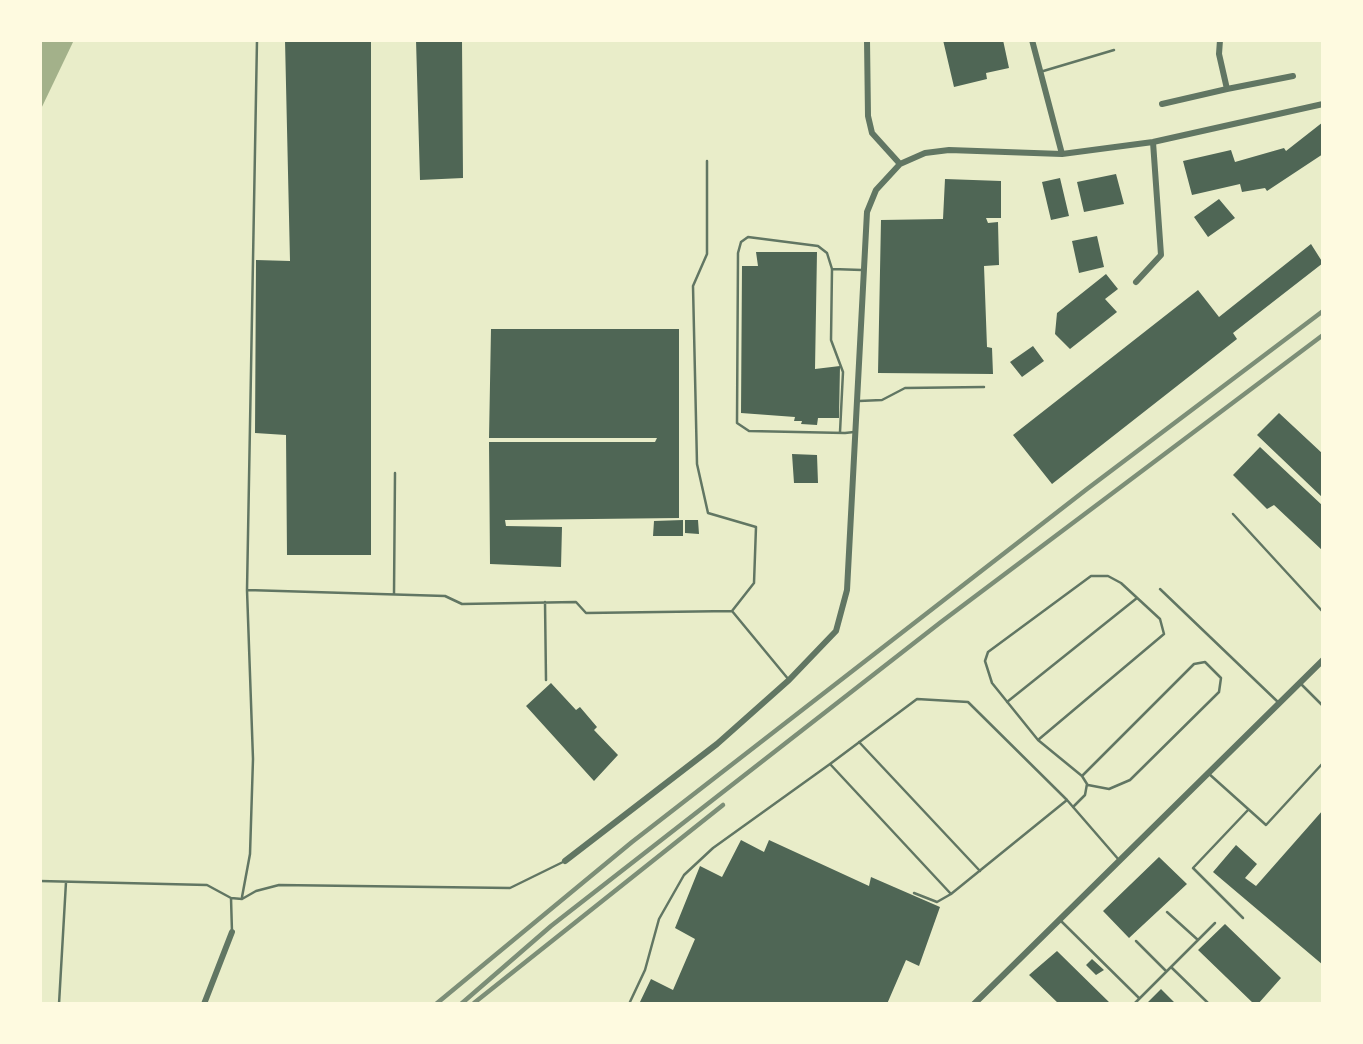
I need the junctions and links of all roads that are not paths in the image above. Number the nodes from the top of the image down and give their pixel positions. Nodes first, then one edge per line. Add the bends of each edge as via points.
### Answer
1 (257, 40) edge
2 (867, 40) edge
3 (1032, 40) edge
4 (1220, 40) edge
5 (1114, 50) dead end
6 (1040, 72) junction
7 (1293, 76) dead end
8 (1227, 89) junction
9 (1162, 104) dead end
10 (1323, 104) edge
11 (1153, 142) junction
12 (1062, 154) junction
13 (707, 161) dead end
14 (900, 164) junction
15 (832, 269) junction
16 (862, 270) junction
17 (1136, 282) dead end
18 (984, 387) dead end
19 (856, 401) junction
20 (840, 432) junction
21 (854, 432) junction
22 (396, 472) dead end
23 (1233, 513) dead end
24 (1160, 589) dead end
25 (247, 590) junction
26 (394, 594) junction
27 (1137, 598) junction
28 (545, 602) junction
29 (732, 611) junction
30 (1323, 612) edge
31 (1323, 660) edge
32 (546, 680) dead end
33 (789, 680) junction
34 (1300, 683) junction
35 (1007, 702) junction
36 (1279, 703) junction
37 (1323, 706) edge
38 (1038, 740) junction
39 (859, 742) junction
40 (1323, 763) edge
41 (830, 764) junction
42 (1208, 773) junction
43 (1082, 776) junction
44 (1087, 784) junction
45 (1067, 800) junction
46 (1073, 807) junction
47 (1248, 810) junction
48 (1119, 860) junction
49 (565, 861) joint
50 (980, 871) junction
51 (40, 881) edge
52 (66, 882) junction
53 (914, 893) dead end
54 (951, 894) junction
55 (231, 898) junction
56 (242, 899) junction
57 (1167, 912) dead end
58 (1243, 918) dead end
59 (1060, 920) junction
60 (1214, 923) dead end
61 (232, 932) joint
62 (1198, 940) junction
63 (1136, 941) dead end
64 (1171, 967) junction
65 (1166, 971) junction
66 (1139, 998) junction
67 (60, 1004) edge
68 (204, 1004) edge
69 (629, 1004) edge
70 (974, 1004) edge
71 (1134, 1004) edge
72 (1209, 1004) edge

1 - 25 lane
2 - 14 street via 872,133
3 - 6 street
4 - 8 street
5 - 6 lane
6 - 12 street
7 - 8 street
8 - 9 street
10 - 11 street
11 - 12 street
11 - 17 street via 1161,255
12 - 14 street via 949,150 925,153
13 - 29 lane via 708,254 693,286 697,464 708,513 756,527 754,583
14 - 16 street via 876,190 867,212
15 - 16 lane
15 - 20 lane via 831,340 843,372
15 - 20 lane via 827,253 818,246 754,236 741,242 737,417 740,427 749,431
16 - 19 street
18 - 19 lane via 905,388 882,400
19 - 21 street
20 - 21 lane
21 - 33 street via 844,609 835,631
22 - 26 lane
23 - 30 lane
24 - 36 lane
25 - 26 lane
25 - 56 lane via 253,759 250,854
26 - 28 lane via 445,596 462,604
27 - 35 lane
27 - 35 lane via 1108,576 1091,576 988,652 986,670
27 - 38 lane via 1160,619 1164,634
28 - 29 lane via 576,602 586,613
28 - 32 lane
29 - 33 lane
31 - 34 street
33 - 49 street via 717,744
34 - 36 street
34 - 37 lane
35 - 38 lane
36 - 42 street
38 - 43 lane
39 - 41 lane
39 - 45 lane via 917,699 968,702
39 - 50 lane
40 - 47 lane via 1266,825
41 - 54 lane
41 - 69 lane via 713,848 684,875 659,919 645,970
42 - 47 lane
42 - 48 street
43 - 44 lane
43 - 44 lane via 1194,664 1205,662 1221,678 1219,692 1130,780 1109,789
44 - 46 lane via 1085,795
45 - 46 lane
45 - 50 lane
46 - 48 lane
47 - 58 lane via 1193,868
48 - 59 street
49 - 56 lane via 510,888 279,885
50 - 54 lane
51 - 52 lane
52 - 55 lane via 207,885
52 - 67 lane
53 - 54 lane via 937,902
55 - 56 lane
55 - 61 lane
57 - 62 lane
59 - 66 lane
59 - 70 street
60 - 62 lane
61 - 68 street
62 - 64 lane
63 - 65 lane
64 - 65 lane
64 - 72 lane
65 - 66 lane
66 - 71 lane

